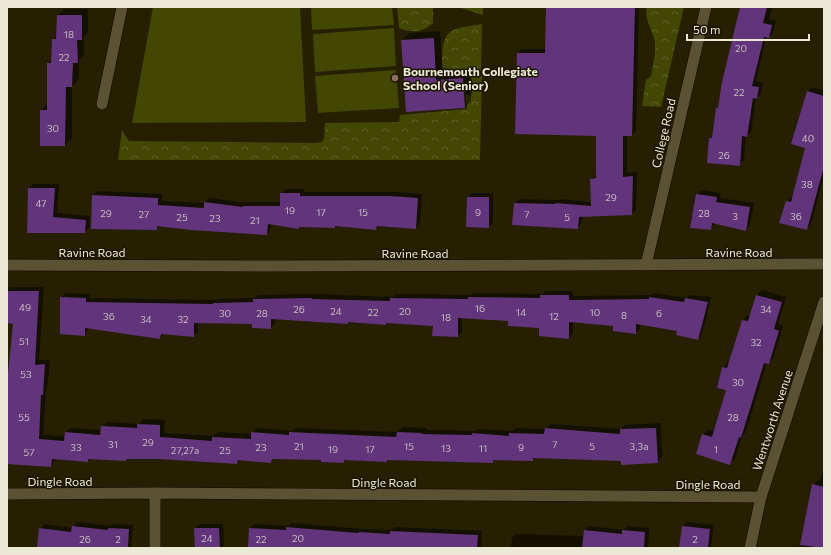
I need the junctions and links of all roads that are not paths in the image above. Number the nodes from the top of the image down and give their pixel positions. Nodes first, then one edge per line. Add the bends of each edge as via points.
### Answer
1 (122, 7) edge
2 (706, 7) edge
3 (102, 104) dead end
4 (7, 264) edge
5 (824, 264) edge
6 (646, 265) junction
7 (824, 302) edge
8 (155, 493) junction
9 (7, 494) edge
10 (761, 497) junction
11 (155, 548) edge
12 (750, 548) edge

1 - 3 street
2 - 6 street, College Road
4 - 6 street, Ravine Road
5 - 6 street, Ravine Road
7 - 10 street, Wentworth Avenue
8 - 9 street, Dingle Road
8 - 10 street, Dingle Road
8 - 11 street
10 - 12 street, Wentworth Avenue

